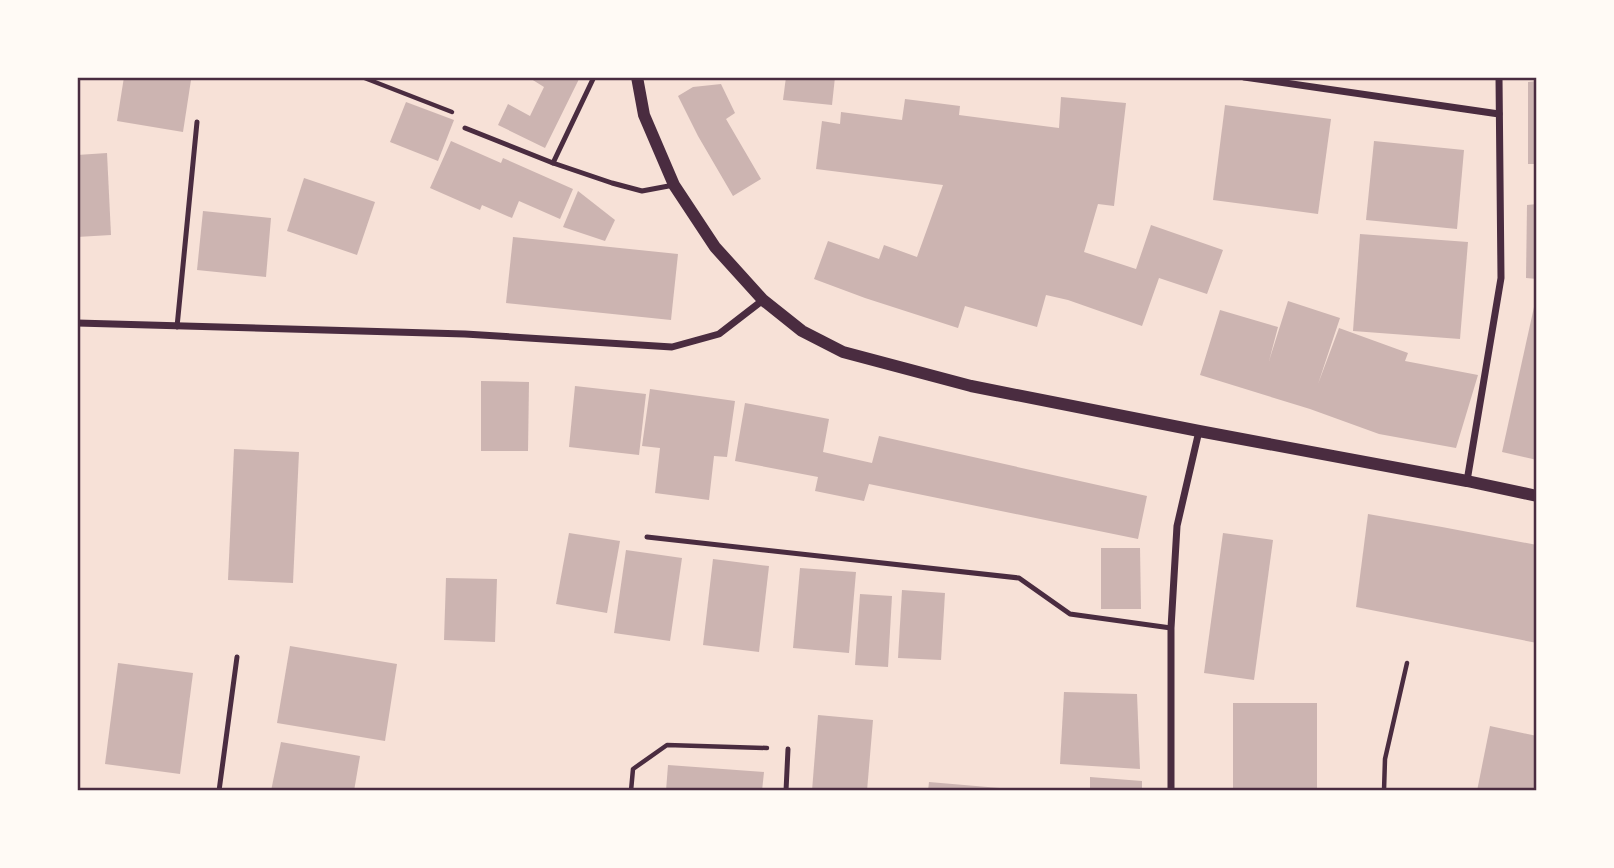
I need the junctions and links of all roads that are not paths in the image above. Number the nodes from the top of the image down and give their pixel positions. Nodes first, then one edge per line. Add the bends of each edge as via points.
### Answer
1 (594, 77) edge
2 (637, 77) edge
3 (1244, 77) edge
4 (1499, 77) edge
5 (1499, 114) junction
6 (197, 122) dead end
7 (465, 128) road end
8 (553, 163) junction
9 (674, 185) junction
10 (763, 300) junction
11 (77, 323) edge
12 (177, 327) junction
13 (1199, 431) junction
14 (1467, 481) junction
15 (1537, 496) edge
16 (647, 537) dead end
17 (1171, 628) junction
18 (237, 657) dead end
19 (788, 749) road end
20 (219, 791) edge
21 (786, 791) edge
22 (1171, 791) edge

1 - 8 lane
2 - 9 street via 644,115
3 - 5 street
4 - 5 street
5 - 14 street via 1501,278
6 - 12 lane
7 - 8 lane
8 - 9 lane via 642,191
9 - 10 street via 715,247
10 - 12 street via 719,334 672,346 465,334
10 - 13 street via 802,331 843,352 971,386
11 - 12 street
13 - 14 street
13 - 17 street via 1177,526
14 - 15 street
16 - 17 lane via 1019,578 1070,614
17 - 22 street
18 - 20 lane
19 - 21 lane

